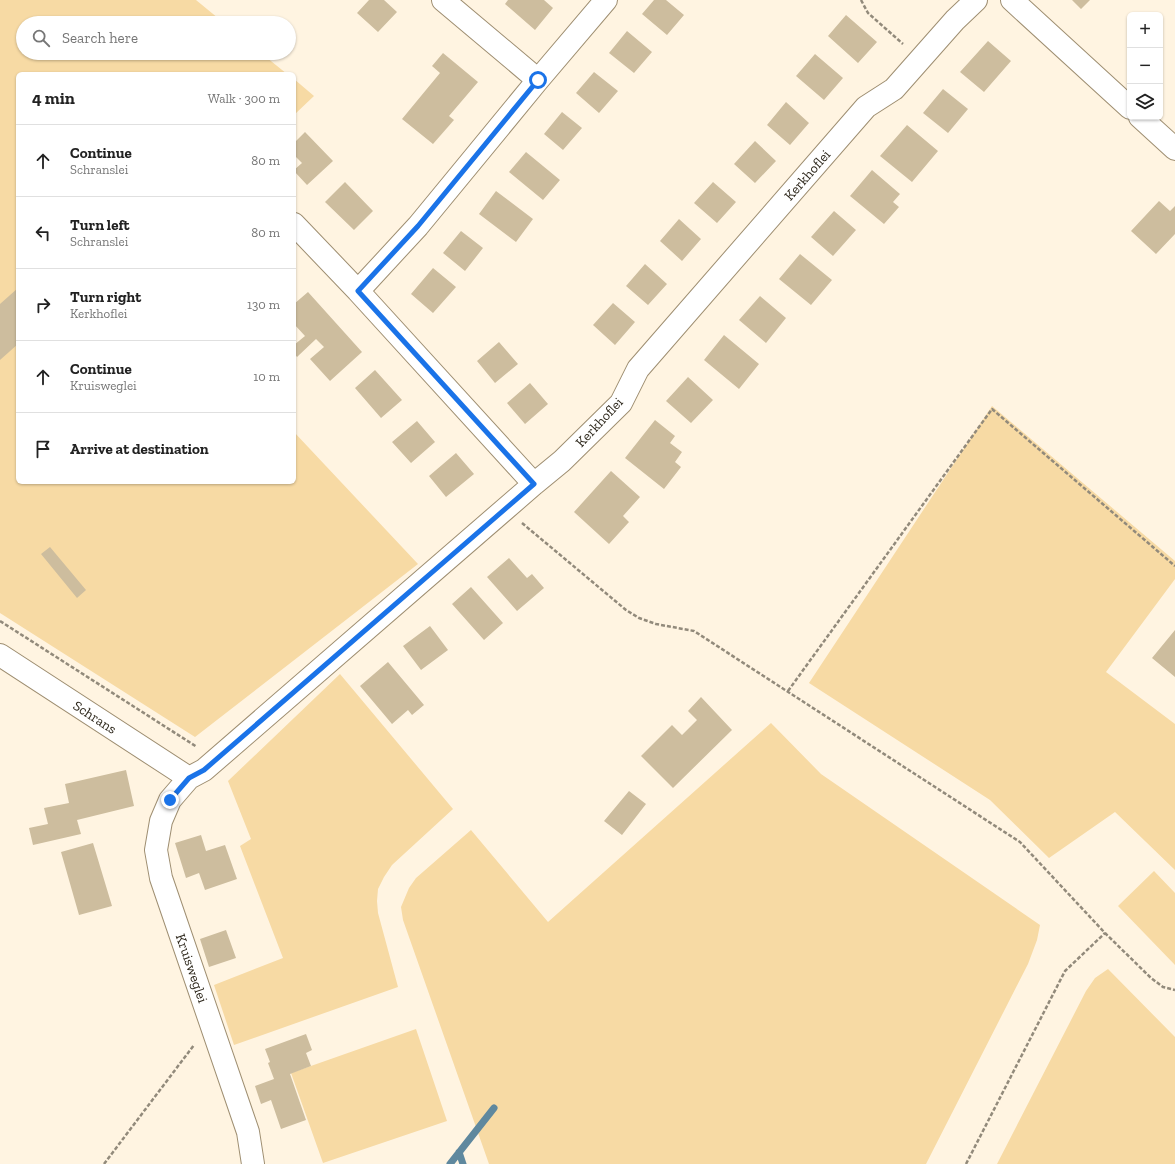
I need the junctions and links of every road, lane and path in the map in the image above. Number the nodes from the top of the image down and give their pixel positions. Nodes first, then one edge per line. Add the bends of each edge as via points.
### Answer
1 (443, 0) edge
2 (606, 0) edge
3 (861, 0) edge
4 (976, 0) edge
5 (1012, 0) edge
6 (920, 59) junction
7 (538, 80) junction
8 (1127, 105) edge
9 (1143, 120) edge
10 (1175, 149) edge
11 (296, 226) edge
12 (358, 291) junction
13 (534, 484) junction
14 (505, 509) junction
15 (1175, 566) edge
16 (0, 622) edge
17 (0, 655) edge
18 (788, 691) junction
19 (217, 759) junction
20 (189, 778) junction
21 (1105, 933) junction
22 (1175, 990) edge
23 (210, 1023) junction
24 (104, 1164) edge
25 (253, 1164) edge
26 (966, 1164) edge

1 - 7 street
2 - 7 street
3 - 6 path via 868,12
4 - 6 street, Kerkhoflei
5 - 8 street
6 - 13 street, Kerkhoflei via 894,89 866,107 638,369 621,403 562,461
7 - 12 street via 418,226
9 - 10 street
11 - 12 street
12 - 13 street
13 - 14 street, Kerkhoflei
14 - 18 path via 626,610 656,624 694,631
14 - 19 street, Kerkhoflei
15 - 18 path via 992,410
16 - 19 path
17 - 20 street, Schrans
18 - 21 path via 1020,842
19 - 20 street, Kerkhoflei
20 - 23 street, Kruisweglei via 170,800 161,821 156,850 161,878
21 - 22 path via 1151,978 1163,987
21 - 26 path via 1066,971
23 - 24 path
23 - 25 street, Kruisweglei via 248,1132

